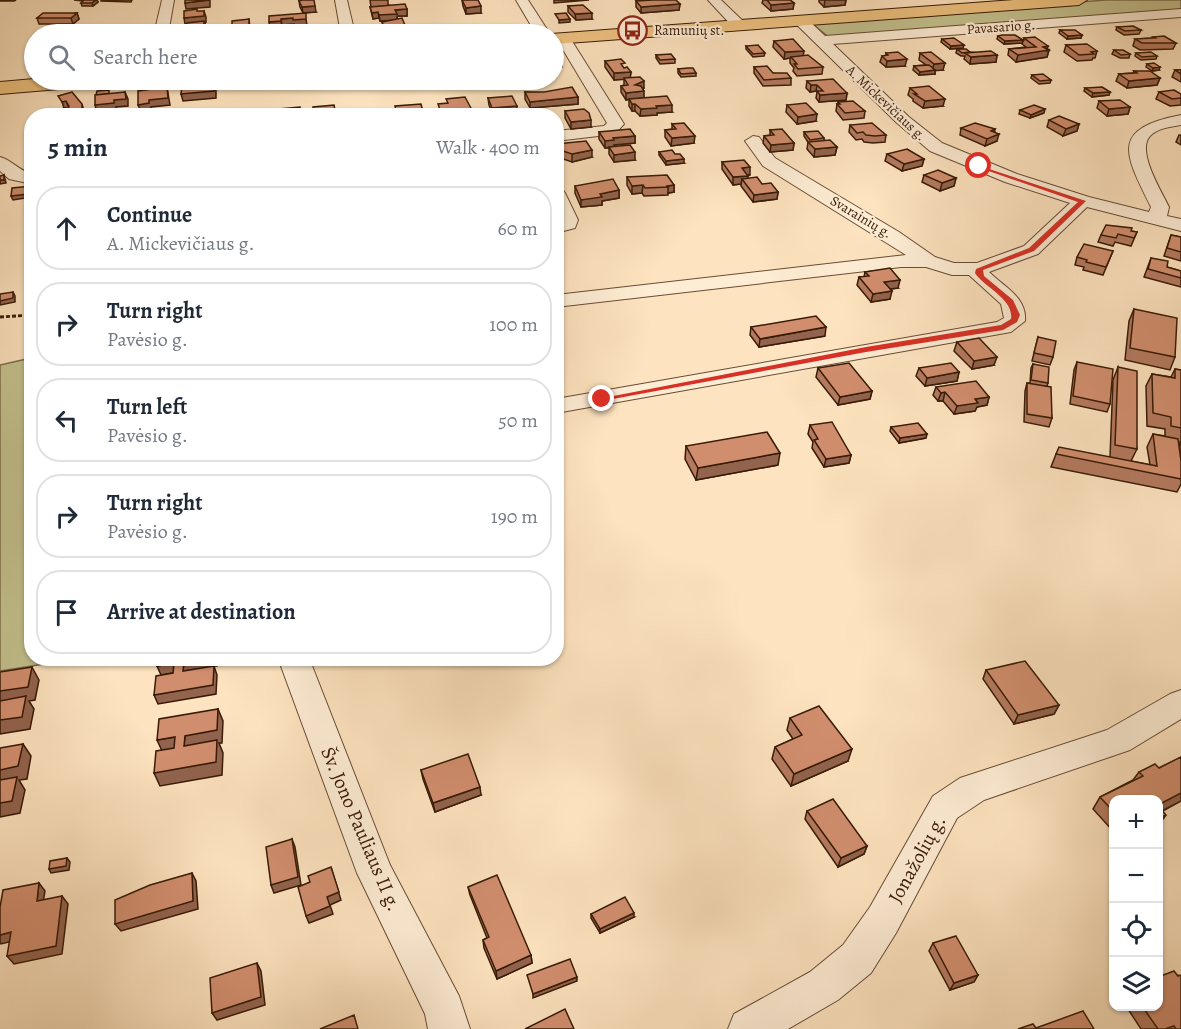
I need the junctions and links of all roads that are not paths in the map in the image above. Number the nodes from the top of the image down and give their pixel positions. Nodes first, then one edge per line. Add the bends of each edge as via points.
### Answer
1 (168, 0) edge
2 (341, 0) edge
3 (522, 0) edge
4 (714, 0) edge
5 (1078, 0) edge
6 (1000, 3) edge
7 (1181, 13) edge
8 (800, 20) junction
9 (163, 24) edge
10 (346, 24) edge
11 (537, 24) edge
12 (739, 25) junction
13 (564, 39) edge
14 (820, 40) junction
15 (564, 48) edge
16 (24, 86) edge
17 (0, 88) edge
18 (1181, 120) edge
19 (564, 135) edge
20 (753, 141) dead end
21 (0, 162) edge
22 (24, 177) edge
23 (1083, 201) junction
24 (564, 209) edge
25 (1157, 219) junction
26 (564, 225) edge
27 (1181, 225) edge
28 (928, 261) junction
29 (979, 269) junction
30 (564, 300) edge
31 (564, 405) edge
32 (296, 666) edge
33 (1181, 703) edge
34 (449, 1029) edge
35 (748, 1029) edge

1 - 9 street
2 - 10 street
3 - 11 street
4 - 12 street
5 - 6 main road
6 - 8 main road
7 - 14 street, Pavasario g.
8 - 12 main road
8 - 14 street, A. Mickevičiaus g.
12 - 13 main road
14 - 23 street, A. Mickevičiaus g. via 936,147 1011,178
15 - 19 street via 616,124 609,130
16 - 17 main road
18 - 25 street via 1153,126 1142,133 1137,143 1140,167 1160,207
20 - 28 street, Svarainių g. via 769,162
21 - 22 street via 15,175
23 - 25 street, A. Mickevičiaus g.
23 - 29 street via 1031,250
24 - 26 street via 569,220
25 - 27 street, A. Mickevičiaus g.
28 - 29 street, Svarainių g. via 952,269
28 - 30 street
29 - 31 street via 981,278 1006,297 1015,310 1014,321 1003,327
32 - 34 street, Šv. Jono Pauliaus II g. via 375,873 445,1010
33 - 35 street, Jonažolių g. via 1118,740 972,789 945,807 883,920 857,958 824,986

